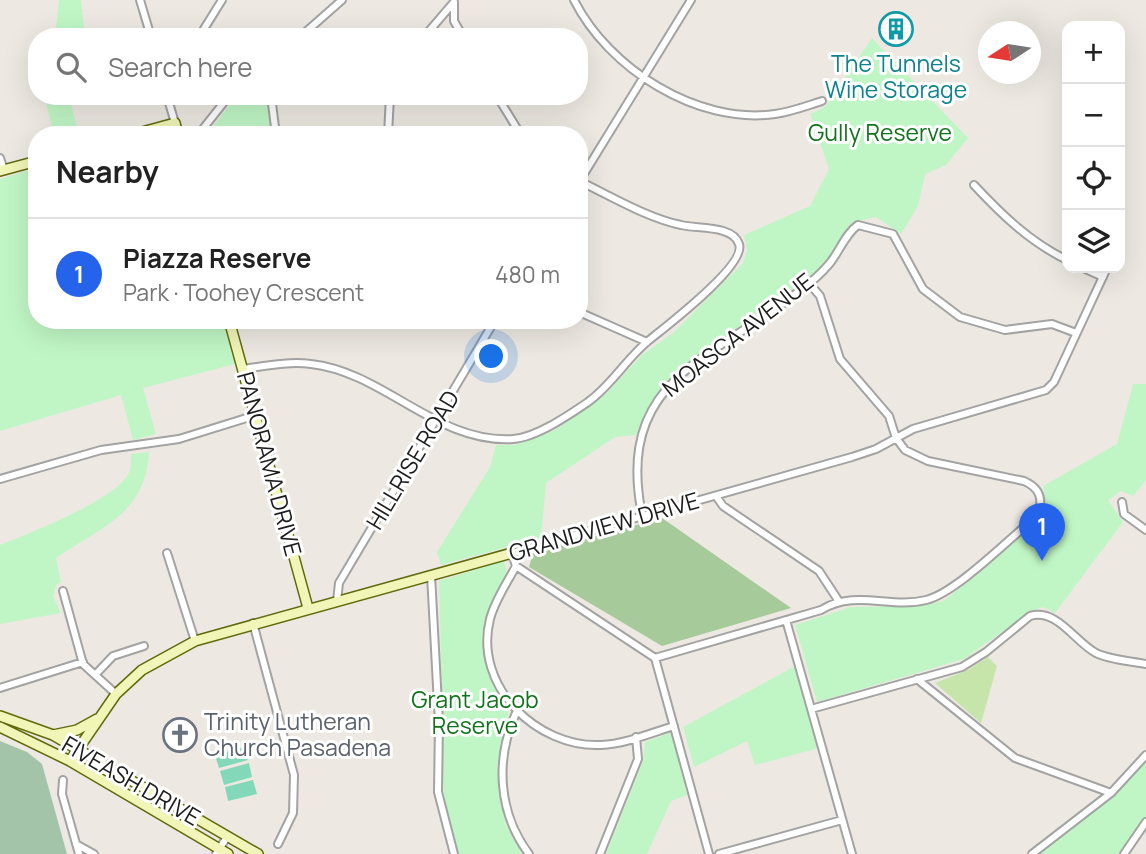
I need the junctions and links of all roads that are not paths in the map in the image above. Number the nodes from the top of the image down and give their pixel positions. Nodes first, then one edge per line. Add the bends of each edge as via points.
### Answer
1 (140, 0) edge
2 (222, 0) edge
3 (342, 0) edge
4 (574, 0) edge
5 (691, 0) edge
6 (454, 1) edge
7 (148, 28) edge
8 (205, 28) edge
9 (310, 28) edge
10 (432, 28) edge
11 (458, 28) edge
12 (643, 78) junction
13 (822, 101) dead end
14 (170, 105) edge
15 (222, 105) edge
16 (272, 105) edge
17 (390, 105) edge
18 (503, 105) edge
19 (175, 123) junction
20 (164, 126) edge
21 (176, 126) edge
22 (205, 126) edge
23 (275, 126) edge
24 (388, 126) edge
25 (515, 126) edge
26 (0, 158) edge
27 (28, 164) edge
28 (588, 167) edge
29 (2, 171) edge
30 (974, 185) dead end
31 (588, 186) edge
32 (1062, 258) edge
33 (1094, 273) edge
34 (1105, 273) edge
35 (1103, 277) junction
36 (810, 283) junction
37 (588, 316) edge
38 (232, 329) edge
39 (490, 329) edge
40 (1076, 333) junction
41 (647, 342) junction
42 (243, 369) junction
43 (256, 415) junction
44 (436, 421) junction
45 (896, 438) junction
46 (0, 479) edge
47 (716, 496) junction
48 (1122, 502) dead end
49 (642, 515) junction
50 (1146, 530) edge
51 (167, 553) dead end
52 (512, 553) junction
53 (516, 566) junction
54 (431, 575) junction
55 (63, 591) dead end
56 (838, 600) junction
57 (337, 601) junction
58 (308, 608) junction
59 (786, 620) junction
60 (253, 624) junction
61 (195, 641) junction
62 (144, 646) dead end
63 (655, 658) junction
64 (83, 662) junction
65 (1146, 664) edge
66 (95, 675) junction
67 (917, 680) junction
68 (0, 688) edge
69 (116, 694) junction
70 (811, 709) junction
71 (516, 713) junction
72 (0, 716) edge
73 (99, 718) junction
74 (674, 726) junction
75 (0, 727) edge
76 (53, 735) junction
77 (636, 737) junction
78 (77, 750) junction
79 (1146, 755) edge
80 (70, 761) junction
81 (63, 780) dead end
82 (1111, 793) junction
83 (842, 820) junction
84 (1146, 822) edge
85 (226, 836) junction
86 (76, 844) junction
87 (278, 844) dead end
88 (221, 852) edge
89 (79, 854) edge
90 (94, 854) edge
91 (258, 854) edge
92 (454, 854) edge
93 (529, 854) edge
94 (600, 854) edge
95 (709, 854) edge
96 (719, 854) edge
97 (852, 854) edge
98 (1032, 854) edge
99 (1124, 854) edge

1 - 7 street
2 - 8 street
3 - 9 street
4 - 12 street via 615,57
5 - 12 street
6 - 10 street
6 - 11 street
12 - 13 street via 676,95 732,113 773,115
12 - 28 street
14 - 19 street
15 - 22 street
16 - 23 street
17 - 24 street
18 - 25 street
19 - 20 street
19 - 21 street
26 - 29 street
27 - 29 street
30 - 32 street via 1008,221
31 - 41 street via 663,219 724,231 739,242 734,263 674,323
33 - 35 street
34 - 35 street, GRANDVIEW DRIVE
35 - 40 street, GRANDVIEW DRIVE
36 - 40 street, MOASCA AVENUE via 854,227 862,225 893,234 923,289 960,317 1005,330 1052,324
36 - 45 street via 820,296 840,359 888,416
36 - 49 street, MOASCA AVENUE via 701,358 656,400 638,445
37 - 41 street
38 - 42 street, PANORAMA DRIVE
39 - 44 street, HILLRISE ROAD
40 - 45 street, GRANDVIEW DRIVE via 1046,390
41 - 44 street via 589,401 517,439
42 - 43 street, PANORAMA DRIVE
42 - 44 street via 295,363 324,366 385,391
43 - 46 street via 179,439 101,450
43 - 58 street, PANORAMA DRIVE
44 - 57 street, HILLRISE ROAD via 339,583
45 - 47 street, GRANDVIEW DRIVE via 852,457
45 - 56 street via 905,450 928,460 1034,486 1041,495 1037,516 943,594 924,601
47 - 49 street, GRANDVIEW DRIVE
47 - 56 street via 723,506 819,570
48 - 50 street via 1124,514
49 - 52 street, GRANDVIEW DRIVE
51 - 61 street
52 - 53 street
52 - 54 street, GRANDVIEW DRIVE
53 - 63 street
53 - 71 street via 490,620 488,648 495,677
54 - 57 street, GRANDVIEW DRIVE
54 - 92 street via 438,792
55 - 64 street
56 - 59 street
57 - 58 street, GRANDVIEW DRIVE
58 - 60 street, GRANDVIEW DRIVE
59 - 63 street
59 - 70 street
60 - 61 street, GRANDVIEW DRIVE
60 - 87 street via 294,775 293,813
61 - 69 street, GRANDVIEW DRIVE via 142,670
62 - 66 street via 113,656
63 - 74 street
64 - 66 street
64 - 68 street
65 - 67 street via 1097,653 1050,617 1039,614 961,667
66 - 69 street
67 - 70 street
67 - 82 street via 1014,758
69 - 73 street, GRANDVIEW DRIVE
70 - 83 street
71 - 77 street via 534,727 571,742 604,745
71 - 93 street via 505,744 504,800 509,820
72 - 76 street, FIVEASH DRIVE
73 - 76 street via 78,730
73 - 78 street, GRANDVIEW DRIVE
74 - 77 street
74 - 95 street
75 - 80 street, FIVEASH DRIVE
76 - 78 street, FIVEASH DRIVE
77 - 94 street via 638,759
78 - 80 street, GRANDVIEW DRIVE
78 - 85 street, FIVEASH DRIVE
79 - 82 street
80 - 88 street, FIVEASH DRIVE
81 - 86 street via 62,794
82 - 98 street
83 - 96 street
83 - 97 street
84 - 99 street
85 - 88 street
85 - 91 street, FIVEASH DRIVE
86 - 89 street
86 - 90 street

